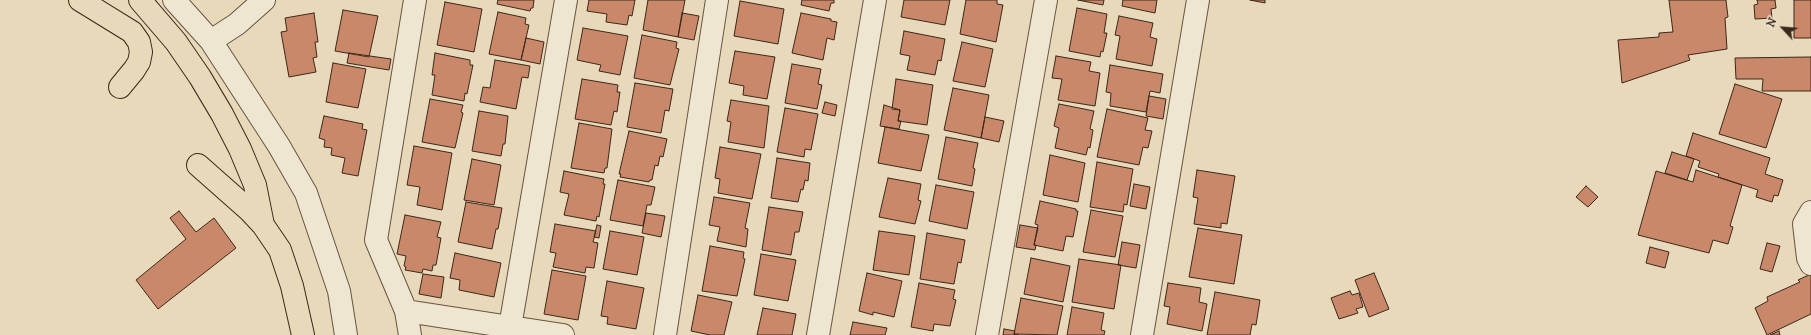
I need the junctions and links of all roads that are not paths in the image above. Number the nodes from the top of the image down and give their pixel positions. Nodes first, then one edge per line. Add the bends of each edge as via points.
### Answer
1 (80, 0) edge
2 (140, 0) edge
3 (174, 0) edge
4 (264, 0) edge
5 (415, 0) edge
6 (566, 0) edge
7 (716, 0) edge
8 (875, 0) edge
9 (1046, 0) edge
10 (1198, 0) edge
11 (211, 41) junction
12 (120, 87) dead end
13 (198, 165) dead end
14 (1811, 212) edge
15 (263, 226) junction
16 (1811, 264) edge
17 (406, 311) junction
18 (510, 327) junction
19 (303, 335) edge
20 (346, 335) edge
21 (410, 335) edge
22 (563, 335) edge
23 (665, 335) edge
24 (818, 335) edge
25 (987, 335) edge
26 (1142, 335) edge

1 - 12 highway via 132,32 139,42 141,52 138,62
2 - 15 highway via 176,42 225,121 255,185
3 - 11 street
4 - 11 street via 237,24
5 - 17 street via 376,240
6 - 18 street
7 - 23 street
8 - 24 street
9 - 25 street
10 - 26 street
11 - 20 street via 279,146 306,193 339,291
13 - 15 highway via 250,211
14 - 16 street via 1804,224
15 - 19 highway via 280,250 292,286
17 - 18 street
17 - 21 street
18 - 22 street

